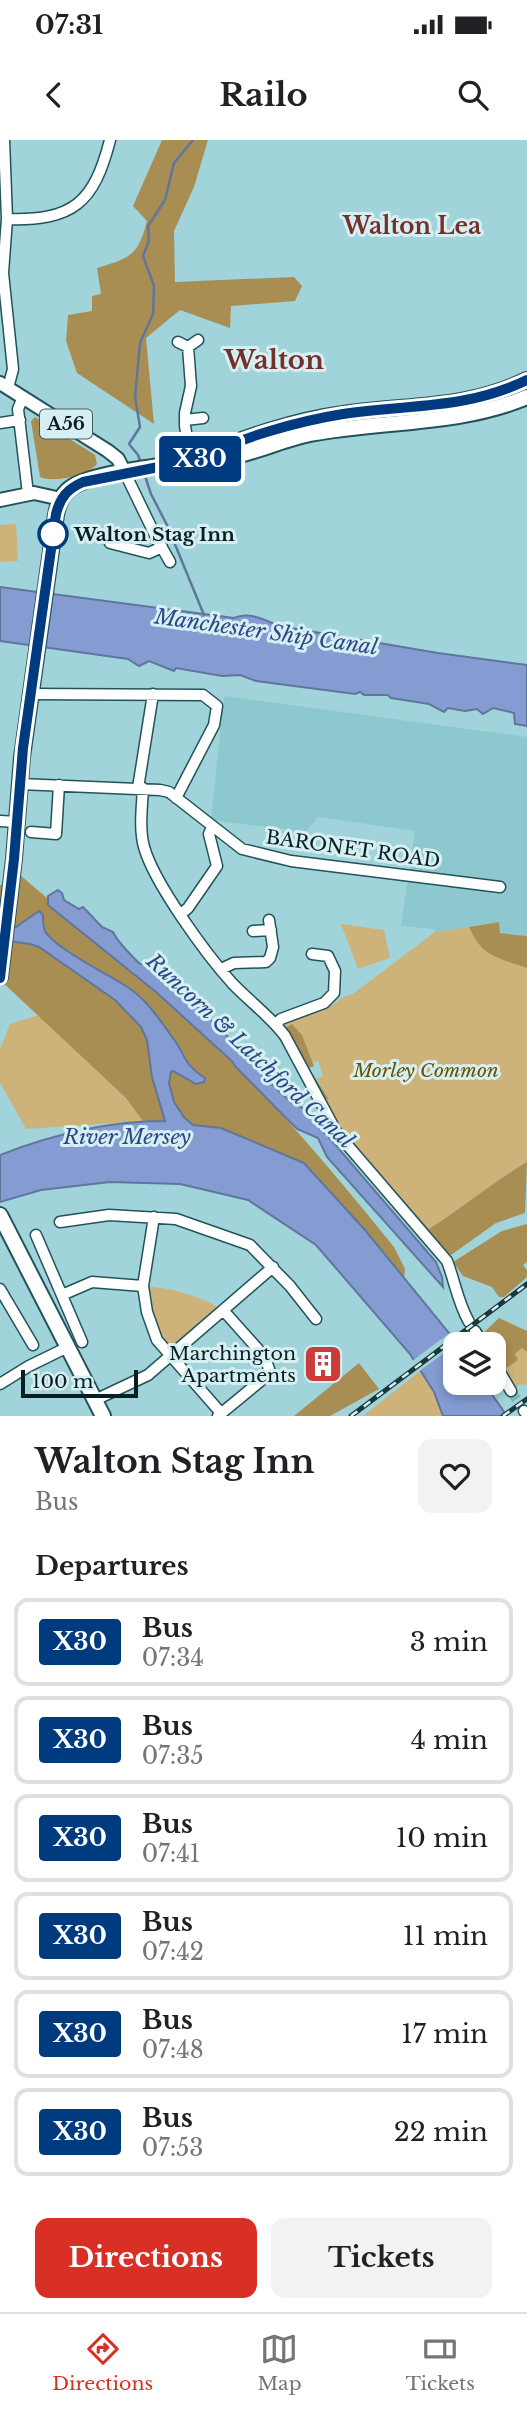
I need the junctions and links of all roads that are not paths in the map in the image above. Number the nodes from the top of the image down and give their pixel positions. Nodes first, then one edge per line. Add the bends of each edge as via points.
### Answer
1 (4, 140) edge
2 (110, 140) edge
3 (3, 185) edge
4 (7, 219) junction
5 (198, 340) dead end
6 (527, 380) edge
7 (4, 385) edge
8 (23, 397) junction
9 (527, 397) edge
10 (203, 418) dead end
11 (20, 420) junction
12 (185, 420) junction
13 (0, 423) edge
14 (195, 460) junction
15 (129, 472) junction
16 (28, 494) junction
17 (0, 499) edge
18 (61, 499) junction
19 (110, 543) dead end
20 (162, 547) junction
21 (170, 562) dead end
22 (31, 688) junction
23 (153, 694) junction
24 (20, 784) junction
25 (59, 785) junction
26 (141, 788) junction
27 (176, 798) junction
28 (0, 821) edge
29 (17, 822) junction
30 (212, 827) junction
31 (30, 832) dead end
32 (500, 887) dead end
33 (181, 914) junction
34 (253, 931) dead end
35 (312, 954) dead end
36 (221, 969) junction
37 (0, 977) edge
38 (276, 1024) junction
39 (0, 1215) edge
40 (153, 1217) junction
41 (60, 1222) dead end
42 (36, 1235) dead end
43 (273, 1267) junction
44 (143, 1286) junction
45 (2, 1295) edge
46 (62, 1295) junction
47 (223, 1310) junction
48 (316, 1319) dead end
49 (475, 1332) edge
50 (75, 1344) junction
51 (33, 1345) dead end
52 (170, 1355) junction
53 (506, 1382) edge
54 (0, 1384) edge
55 (511, 1391) tunnel mouth
56 (95, 1400) junction
57 (219, 1414) edge
58 (103, 1416) edge

1 - 3 street
2 - 4 street via 97,181 82,200 49,216
3 - 4 street
4 - 7 street via 3,272 13,369
5 - 12 street via 183,344 191,386
6 - 14 highway via 467,401 315,419
7 - 8 main road, A56
8 - 11 street
8 - 15 main road, A56 via 108,451
9 - 14 highway via 454,417 344,428
10 - 12 street
11 - 13 street
11 - 16 street
12 - 14 street
14 - 15 highway
15 - 18 highway via 78,484
15 - 20 street
16 - 17 main road
16 - 18 main road
18 - 22 highway
19 - 20 street via 149,553
20 - 21 street
22 - 23 street
22 - 24 highway
23 - 26 street
23 - 27 street via 203,695 217,706 214,725
24 - 25 street
24 - 29 highway
25 - 26 street
25 - 31 street via 57,834
26 - 27 street
26 - 33 street via 144,848
27 - 30 street, BARONET ROAD
28 - 29 street
29 - 37 highway
30 - 32 street, BARONET ROAD via 242,849 291,862
30 - 33 street via 209,834 217,866
33 - 36 street
34 - 36 street via 270,925 273,954 268,960
35 - 38 street via 328,956 335,971 334,993 324,1003
36 - 38 street
38 - 49 street via 337,1133 447,1261 461,1307
39 - 50 highway
40 - 41 street via 109,1215
40 - 43 street via 176,1219 250,1245
40 - 44 street
42 - 46 street
43 - 47 street
43 - 48 street
44 - 46 street via 92,1282
44 - 52 street via 147,1312 158,1340
45 - 51 street
46 - 50 street
47 - 52 street
47 - 57 street via 265,1357 269,1369
50 - 54 street
50 - 56 highway
52 - 56 street via 148,1375
52 - 57 street
53 - 55 street
56 - 58 highway

